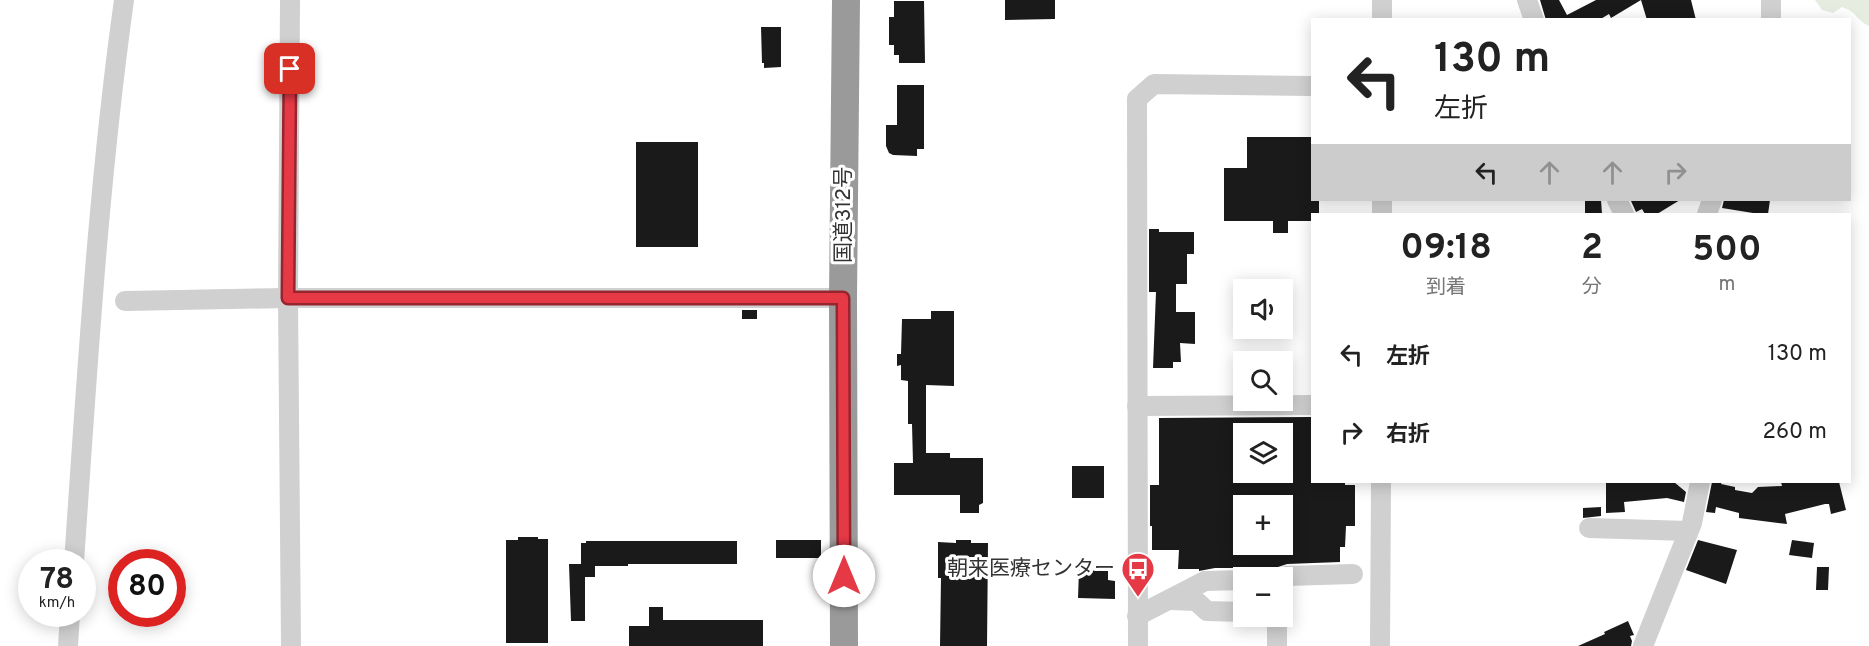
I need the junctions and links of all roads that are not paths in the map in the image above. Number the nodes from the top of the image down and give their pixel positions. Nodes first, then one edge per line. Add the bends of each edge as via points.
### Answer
1 (124, 0) edge
2 (290, 0) edge
3 (846, 0) edge
4 (1382, 0) edge
5 (1527, 0) edge
6 (1771, 0) edge
7 (1382, 18) edge
8 (1533, 18) edge
9 (1772, 18) edge
10 (1311, 86) edge
11 (288, 298) junction
12 (843, 298) junction
13 (124, 301) dead end
14 (1311, 405) edge
15 (1137, 406) junction
16 (1381, 483) edge
17 (1700, 483) edge
18 (1589, 528) dead end
19 (1688, 531) junction
20 (75, 549) edge
21 (1353, 574) dead end
22 (1293, 576) edge
23 (1233, 580) edge
24 (1168, 600) junction
25 (1233, 612) edge
26 (1137, 616) junction
27 (69, 627) edge
28 (1277, 627) edge
29 (68, 646) edge
30 (291, 646) edge
31 (844, 646) edge
32 (1138, 646) edge
33 (1276, 646) edge
34 (1380, 646) edge
35 (1643, 646) edge

1 - 20 street via 113,80
2 - 11 street
3 - 12 highway, 国道312号
4 - 7 street
5 - 8 street
6 - 9 street
10 - 15 street via 1154,84 1137,99
11 - 12 street
11 - 13 street
11 - 30 street
12 - 31 highway, 国道312号
14 - 15 street
15 - 26 street
16 - 34 street
17 - 19 street
18 - 19 street
19 - 35 street
21 - 22 street
23 - 24 street via 1205,581
24 - 25 street via 1196,601 1207,611
24 - 26 street
26 - 32 street
27 - 29 street
28 - 33 street

